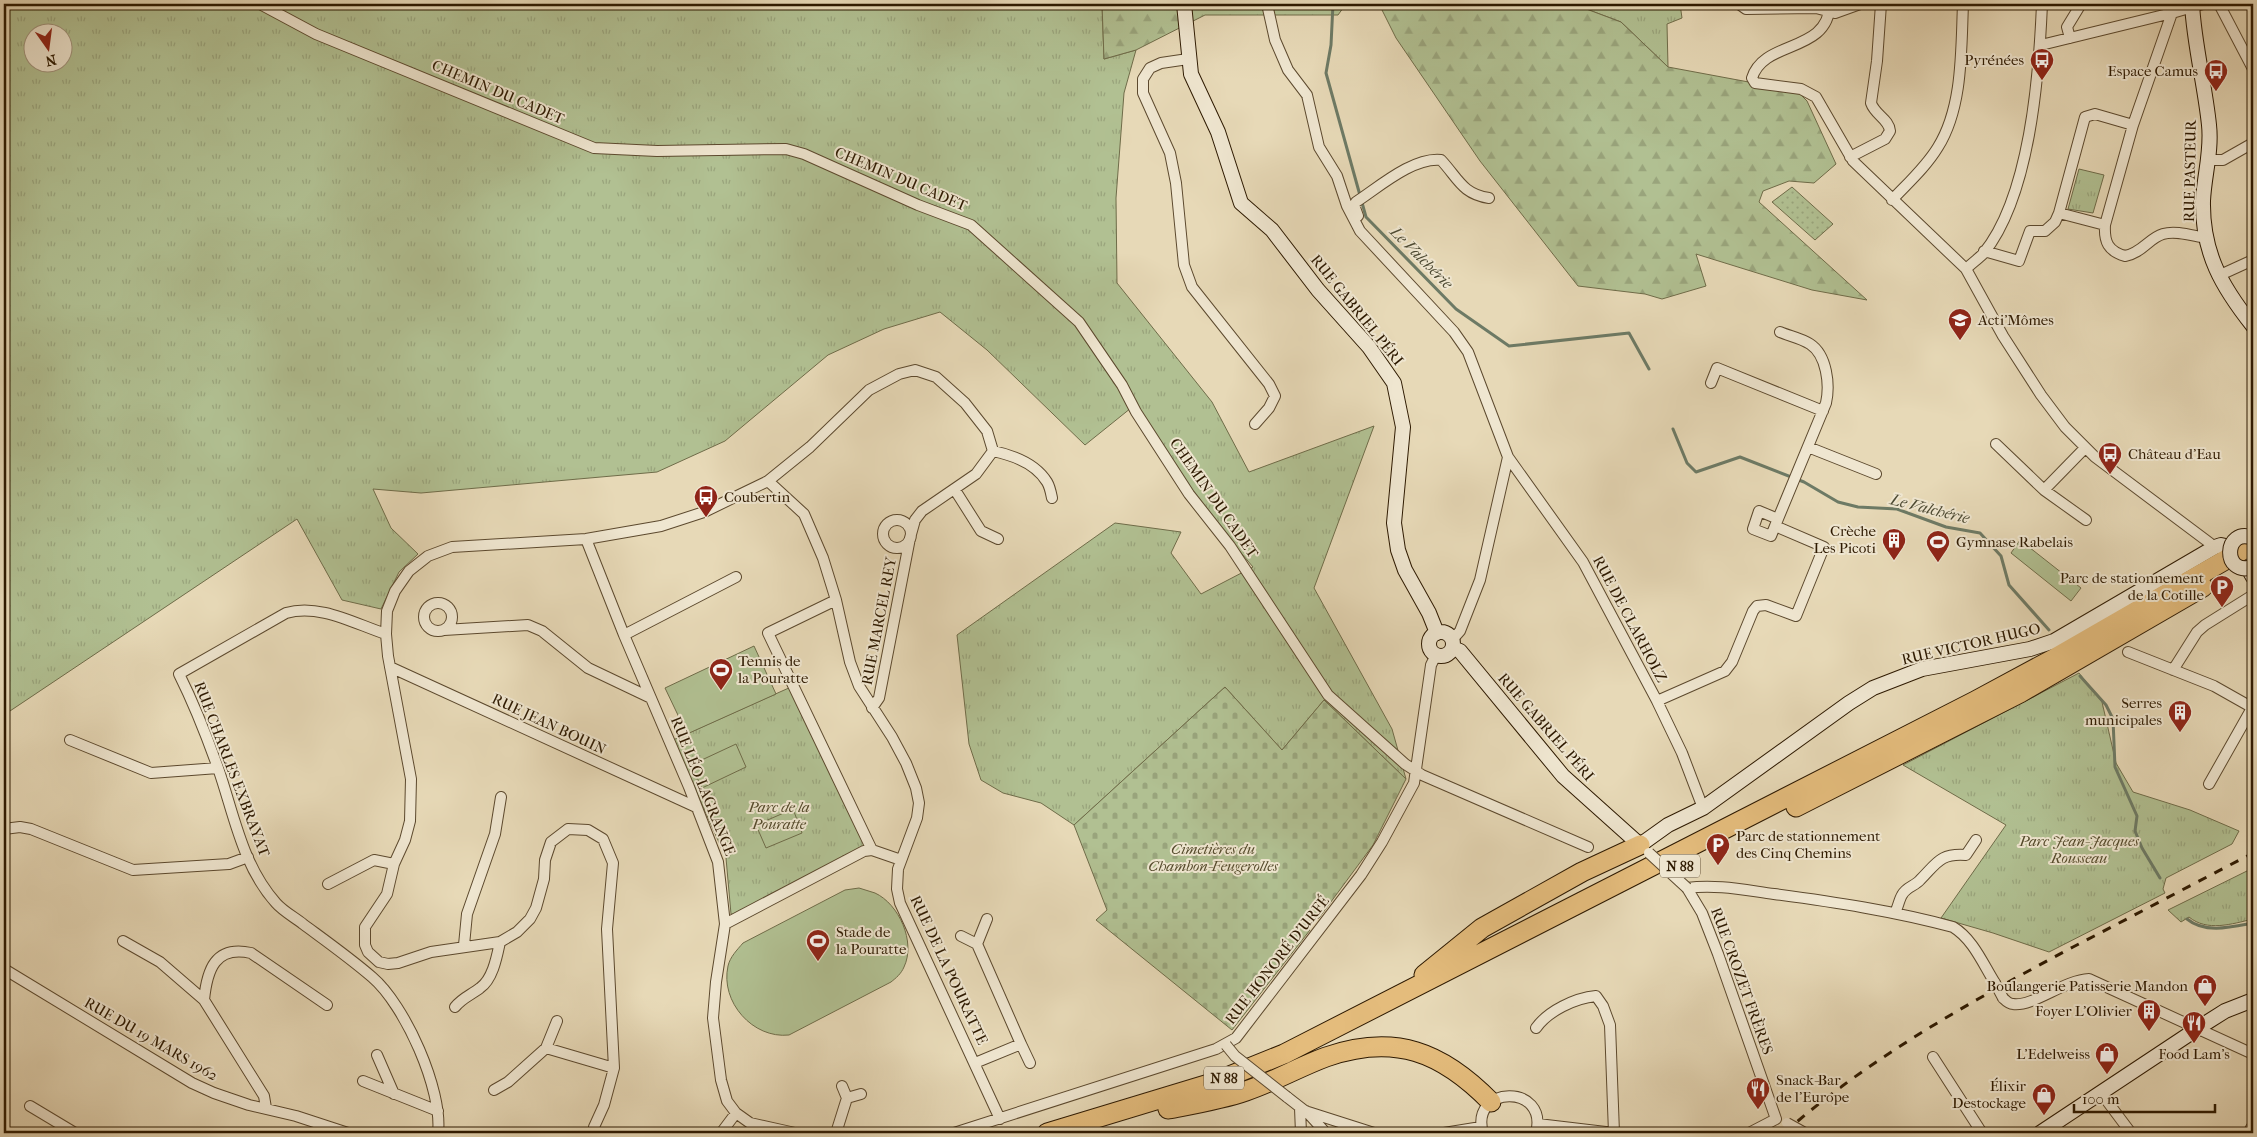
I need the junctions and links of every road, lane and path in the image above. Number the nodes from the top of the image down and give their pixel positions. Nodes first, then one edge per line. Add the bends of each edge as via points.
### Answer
1 (260, 4) edge
2 (1184, 4) edge
3 (1267, 4) edge
4 (1739, 4) edge
5 (1860, 4) edge
6 (1881, 4) edge
7 (1964, 4) edge
8 (2042, 4) edge
9 (2080, 4) edge
10 (2219, 4) edge
11 (2196, 5) edge
12 (1830, 8) edge
13 (2172, 13) junction
14 (2070, 38) junction
15 (2041, 45) junction
16 (1188, 60) junction
17 (2253, 69) edge
18 (2133, 125) junction
19 (2253, 144) edge
20 (1850, 157) junction
21 (2208, 160) junction
22 (1489, 198) dead end
23 (1892, 200) junction
24 (2059, 213) junction
25 (2105, 225) junction
26 (2206, 238) junction
27 (1984, 251) junction
28 (1384, 256) junction
29 (2253, 260) edge
30 (1966, 269) junction
31 (2218, 276) junction
32 (2253, 326) edge
33 (1780, 332) dead end
34 (1711, 383) dead end
35 (1822, 411) junction
36 (1255, 424) dead end
37 (1996, 444) dead end
38 (1808, 447) junction
39 (2084, 449) junction
40 (993, 451) junction
41 (1508, 457) junction
42 (1876, 474) dead end
43 (768, 481) junction
44 (954, 490) junction
45 (2044, 490) junction
46 (1052, 498) dead end
47 (2086, 520) dead end
48 (2253, 537) edge
49 (586, 539) junction
50 (998, 540) dead end
51 (2215, 547) junction
52 (2230, 547) junction
53 (2252, 567) edge
54 (736, 577) dead end
55 (2253, 595) edge
56 (836, 600) junction
57 (444, 630) dead end
58 (1438, 633) junction
59 (386, 634) junction
60 (624, 635) junction
61 (1453, 644) junction
62 (2128, 652) dead end
63 (1436, 655) junction
64 (390, 667) junction
65 (2173, 670) junction
66 (651, 698) junction
67 (1658, 701) junction
68 (872, 708) junction
69 (2253, 708) edge
70 (70, 740) dead end
71 (218, 768) junction
72 (1417, 770) junction
73 (2209, 784) dead end
74 (501, 796) dead end
75 (696, 807) junction
76 (1703, 808) junction
77 (4, 829) edge
78 (1976, 840) dead end
79 (1588, 847) dead end
80 (1644, 849) junction
81 (872, 850) junction
82 (248, 857) junction
83 (901, 860) junction
84 (394, 864) junction
85 (328, 884) dead end
86 (1687, 888) junction
87 (1895, 913) junction
88 (987, 919) dead end
89 (725, 924) junction
90 (961, 936) dead end
91 (122, 941) dead end
92 (500, 942) junction
93 (977, 944) junction
94 (464, 946) junction
95 (4, 969) edge
96 (204, 1000) junction
97 (1392, 1000) junction
98 (2253, 1000) edge
99 (327, 1005) dead end
100 (455, 1007) dead end
101 (557, 1021) dead end
102 (1536, 1028) dead end
103 (2196, 1029) junction
104 (1021, 1044) junction
105 (1226, 1045) junction
106 (546, 1048) junction
107 (2253, 1054) edge
108 (377, 1055) dead end
109 (1933, 1057) dead end
110 (976, 1063) junction
111 (1030, 1063) dead end
112 (614, 1068) junction
113 (363, 1081) dead end
114 (842, 1086) dead end
115 (494, 1090) dead end
116 (2101, 1093) junction
117 (394, 1094) junction
118 (861, 1094) dead end
119 (847, 1098) junction
120 (1491, 1102) junction
121 (30, 1106) dead end
122 (266, 1108) junction
123 (1168, 1109) junction
124 (1303, 1109) junction
125 (438, 1111) junction
126 (736, 1113) junction
127 (1000, 1119) junction
128 (1776, 1119) junction
129 (2253, 1125) edge
130 (1537, 1128) edge
131 (1482, 1130) edge
132 (75, 1133) edge
133 (348, 1133) edge
134 (438, 1133) edge
135 (594, 1133) edge
136 (721, 1133) edge
137 (795, 1133) edge
138 (836, 1133) edge
139 (954, 1133) edge
140 (1047, 1133) edge
141 (1088, 1133) edge
142 (1301, 1133) edge
143 (1326, 1133) edge
144 (1374, 1133) edge
145 (1444, 1133) edge
146 (1614, 1133) edge
147 (1749, 1133) edge
148 (1805, 1133) edge
149 (1982, 1133) edge
150 (2040, 1133) edge
151 (2132, 1133) edge
152 (2248, 1133) edge

1 - 72 street, CHEMIN DU CADET via 316,34 594,148 657,151 786,149 972,225 1079,322 1189,494 1230,546 1328,695 1405,764
2 - 16 main road, RUE GABRIEL PÉRI
3 - 28 street via 1274,40 1288,70 1307,95 1319,147 1337,176 1360,231
4 - 12 street via 1746,9
5 - 12 street via 1840,13
6 - 20 street via 1871,103 1889,125 1890,131 1885,139
7 - 23 street via 1959,74 1953,110 1944,136 1930,159
8 - 15 street
9 - 14 street via 2067,27
10 - 17 street
11 - 13 street
11 - 21 main road, RUE PASTEUR via 2210,127
12 - 20 street via 1822,30 1765,60 1752,78 1755,83 1801,89 1816,97
13 - 14 street
13 - 18 street
14 - 15 street
15 - 27 street via 2029,133 2011,204
16 - 36 street via 1161,63 1150,68 1144,79 1143,93 1170,153 1184,265 1192,287 1275,396
16 - 58 main road, RUE GABRIEL PÉRI via 1225,151 1241,203 1272,230 1318,290 1369,347 1394,383 1404,427 1394,524 1398,550
18 - 24 street via 2095,114 2085,117
18 - 25 street
19 - 21 street via 2223,160
20 - 23 street
21 - 26 main road, RUE PASTEUR via 2203,202
22 - 28 street via 1461,187 1441,160 1416,163 1354,205
23 - 30 street
24 - 25 street
24 - 27 street via 2046,231 2030,231 2020,261
25 - 26 street via 2104,240 2112,252 2125,256 2141,251 2161,234 2180,233
26 - 31 main road, RUE PASTEUR
27 - 30 street
28 - 41 street, RUE DE CLARHOLZ via 1454,332 1468,352
29 - 31 street
30 - 39 street via 2041,395
31 - 32 main road, RUE PASTEUR
33 - 35 street via 1811,344 1819,354 1829,389
34 - 35 street via 1717,368
35 - 38 street
37 - 45 street
38 - 42 street
38 - 67 street via 1776,522 1824,547 1796,616 1766,605 1757,606 1725,671
39 - 45 street
39 - 51 street
40 - 43 street via 987,431 965,403 936,377 915,370 899,374 869,390 810,447
40 - 44 street, RUE MARCEL REY via 976,474
40 - 46 street via 1021,460 1037,471 1047,482
41 - 61 street via 1480,580
41 - 67 street, RUE DE CLARHOLZ via 1583,562
43 - 49 street via 684,519
43 - 56 street, RUE DE LA POURATTE via 804,514
44 - 50 street via 982,531
44 - 68 street, RUE MARCEL REY via 922,511 915,520 879,698
45 - 47 street
48 - 52 main road, bridge via 2237,538
48 - 97 highway, N 88 via 2055,658 1983,697
49 - 59 street via 452,548 428,556 409,571 395,591 387,611
49 - 60 street, RUE LÉO LAGRANGE
51 - 52 main road
51 - 76 main road, RUE VICTOR HUGO via 2054,641 2030,649 1922,669 1873,688
52 - 53 main road, bridge via 2233,562 2238,566
53 - 123 highway, N 88 via 2020,693 1322,1049 1234,1088
54 - 60 street
55 - 65 street via 2197,632
56 - 68 street, RUE DE LA POURATTE via 850,662
56 - 81 street via 768,633
57 - 66 street via 528,625 542,631 588,668
58 - 61 main road via 1444,633
58 - 63 main road via 1430,643
59 - 64 street
59 - 71 street, RUE CHARLES EXBRAYAT via 313,610 297,610 286,613 179,674
60 - 66 street, RUE LÉO LAGRANGE
61 - 63 main road via 1446,656
61 - 80 main road, RUE GABRIEL PÉRI via 1564,776
62 - 65 street
63 - 72 street, RUE HONORÉ D'URFÉ via 1431,665
64 - 75 street, RUE JEAN BOUIN
64 - 84 street via 411,779 410,821
65 - 69 street via 2214,686
66 - 75 street, RUE LÉO LAGRANGE
67 - 76 street, RUE DE CLARHOLZ
68 - 83 street, RUE DE LA POURATTE via 906,763 919,803 917,818
69 - 73 street
70 - 71 street via 151,773
71 - 82 street, RUE CHARLES EXBRAYAT via 238,836
72 - 79 street, CHEMIN DU CADET via 1422,775
72 - 105 street, RUE HONORÉ D'URFÉ via 1414,783 1361,875 1244,1028
74 - 94 street via 495,834 467,914
75 - 89 street, RUE LÉO LAGRANGE via 718,862
76 - 80 main road, RUE VICTOR HUGO via 1668,825
77 - 82 street via 31,829 133,870 229,864
78 - 87 street via 1966,855 1952,854 1929,868 1920,881 1906,889
80 - 86 street, RUE CROZET FRÈRES, bridge
80 - 97 highway via 1582,872 1482,928
81 - 83 street
81 - 89 street via 864,851
82 - 125 street, RUE CHARLES EXBRAYAT via 276,904 374,978 389,996 423,1061 435,1091
83 - 110 street, RUE DE LA POURATTE via 897,880 900,903
84 - 85 street via 374,860
84 - 94 street via 387,894 365,927 368,952 379,962 388,964
86 - 87 street via 1708,885
86 - 128 street, RUE CROZET FRÈRES via 1699,907 1718,954
87 - 103 street, bridge via 1953,927 1960,932 1970,942 2009,1003 2021,1004 2073,982 2089,979
88 - 93 street
89 - 126 street, RUE LÉO LAGRANGE via 713,1018 727,1101
90 - 93 street
91 - 96 street via 160,962
92 - 94 street
92 - 100 street via 496,962 482,987
92 - 112 street via 530,920 544,879 545,860 551,842 568,830 588,830 603,840 613,864 608,973
93 - 104 street
95 - 122 street, RUE DU 19 MARS 1962 via 192,1083 248,1105
96 - 99 street via 206,979 213,964 221,957 240,951 251,953
96 - 122 street via 264,1096
97 - 140 highway, N 88 via 1284,1054 1212,1083
98 - 103 main road via 2225,1011
101 - 106 street
102 - 146 street via 1544,1017 1583,997 1596,996 1610,1025
103 - 107 street
103 - 116 main road
104 - 110 street
104 - 111 street
105 - 124 street, bridge via 1235,1056
105 - 127 street, RUE HONORÉ D'URFÉ
106 - 112 street
106 - 115 street via 508,1082
108 - 117 street
109 - 149 street
110 - 127 street, RUE DE LA POURATTE
112 - 135 street
113 - 117 street
114 - 119 street
116 - 150 main road
116 - 151 street
117 - 125 street
118 - 119 street
119 - 138 street
120 - 123 highway, N 88 via 1470,1081 1437,1060 1417,1051 1376,1047 1327,1057 1246,1091
120 - 130 street via 1499,1097 1517,1096 1532,1106
120 - 131 street via 1485,1109
121 - 132 street
122 - 133 street, RUE DU 19 MARS 1962
123 - 141 highway, N 88
124 - 142 street
124 - 143 street
124 - 144 street
125 - 134 street, RUE CHARLES EXBRAYAT
126 - 136 street
126 - 137 street via 750,1122
127 - 139 street, RUE HONORÉ D'URFÉ
128 - 147 street
128 - 148 street, bridge
129 - 152 street
130 - 146 street
131 - 145 street

